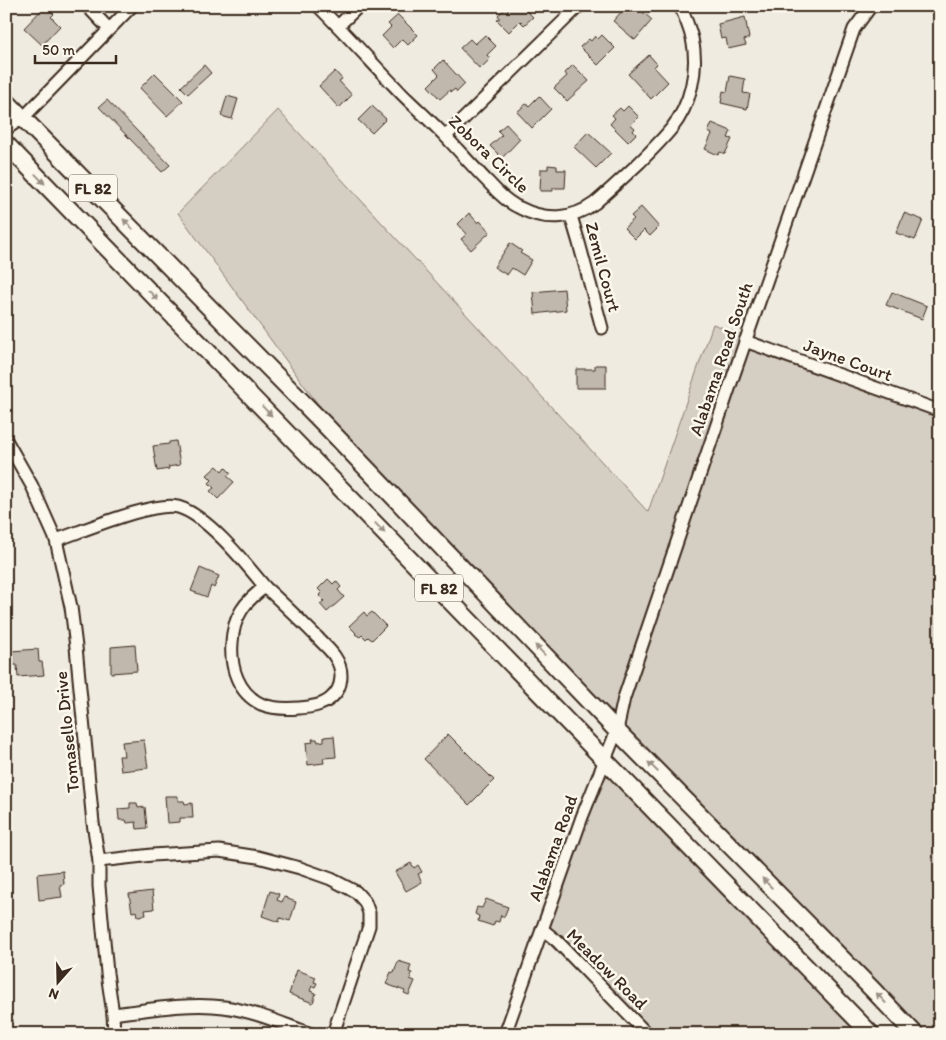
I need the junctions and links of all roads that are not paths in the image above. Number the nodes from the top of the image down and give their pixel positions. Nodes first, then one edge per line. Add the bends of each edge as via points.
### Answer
1 (87, 6) edge
2 (132, 6) edge
3 (318, 6) edge
4 (359, 6) edge
5 (579, 6) edge
6 (680, 6) edge
7 (872, 6) edge
8 (338, 26) junction
9 (109, 29) junction
10 (6, 101) edge
11 (23, 118) junction
12 (6, 129) edge
13 (446, 136) junction
14 (6, 144) edge
15 (571, 216) junction
16 (602, 328) dead end
17 (745, 342) junction
18 (940, 411) edge
19 (6, 440) edge
20 (56, 540) junction
21 (265, 587) junction
22 (616, 730) junction
23 (605, 759) junction
24 (99, 860) junction
25 (542, 929) junction
26 (113, 1014) junction
27 (114, 1034) edge
28 (311, 1034) edge
29 (332, 1034) edge
30 (505, 1034) edge
31 (647, 1034) edge
32 (871, 1034) edge
33 (915, 1034) edge

1 - 9 street
2 - 9 street
3 - 8 street, Zobora Circle
4 - 8 street
5 - 13 street
6 - 15 street, Zobora Circle via 688,23 694,55 689,95 681,113 654,148 615,186 586,210
7 - 17 street, Alabama Road South via 854,29
8 - 13 street, Zobora Circle
9 - 11 street
10 - 11 highway, FL 82
11 - 12 street
22 -> 11 highway, FL 82 via 340,441
13 - 15 street, Zobora Circle via 506,200 532,214
14 -> 23 highway, FL 82
15 - 16 street, Zemil Court
17 - 18 street, Jayne Court
17 - 22 street, Alabama Road South via 624,698
19 - 20 street, Tomasello Drive via 45,512
20 - 21 street via 154,507 178,507 204,522
20 - 24 street, Tomasello Drive via 72,615
21 - 21 street via 294,612 336,657 342,673 339,688 322,704 308,708 279,708 261,704 241,686 232,660 232,632 244,606
22 - 23 street, Alabama Road
33 -> 22 highway, FL 82
23 - 25 street, Alabama Road
23 - 32 highway, FL 82
24 - 26 street, Tomasello Drive
24 - 29 street via 219,851 300,868 356,892 365,902 370,926
25 - 30 street, Alabama Road
25 - 31 street, Meadow Road
26 - 27 street, Tomasello Drive
26 - 28 street via 222,1006

